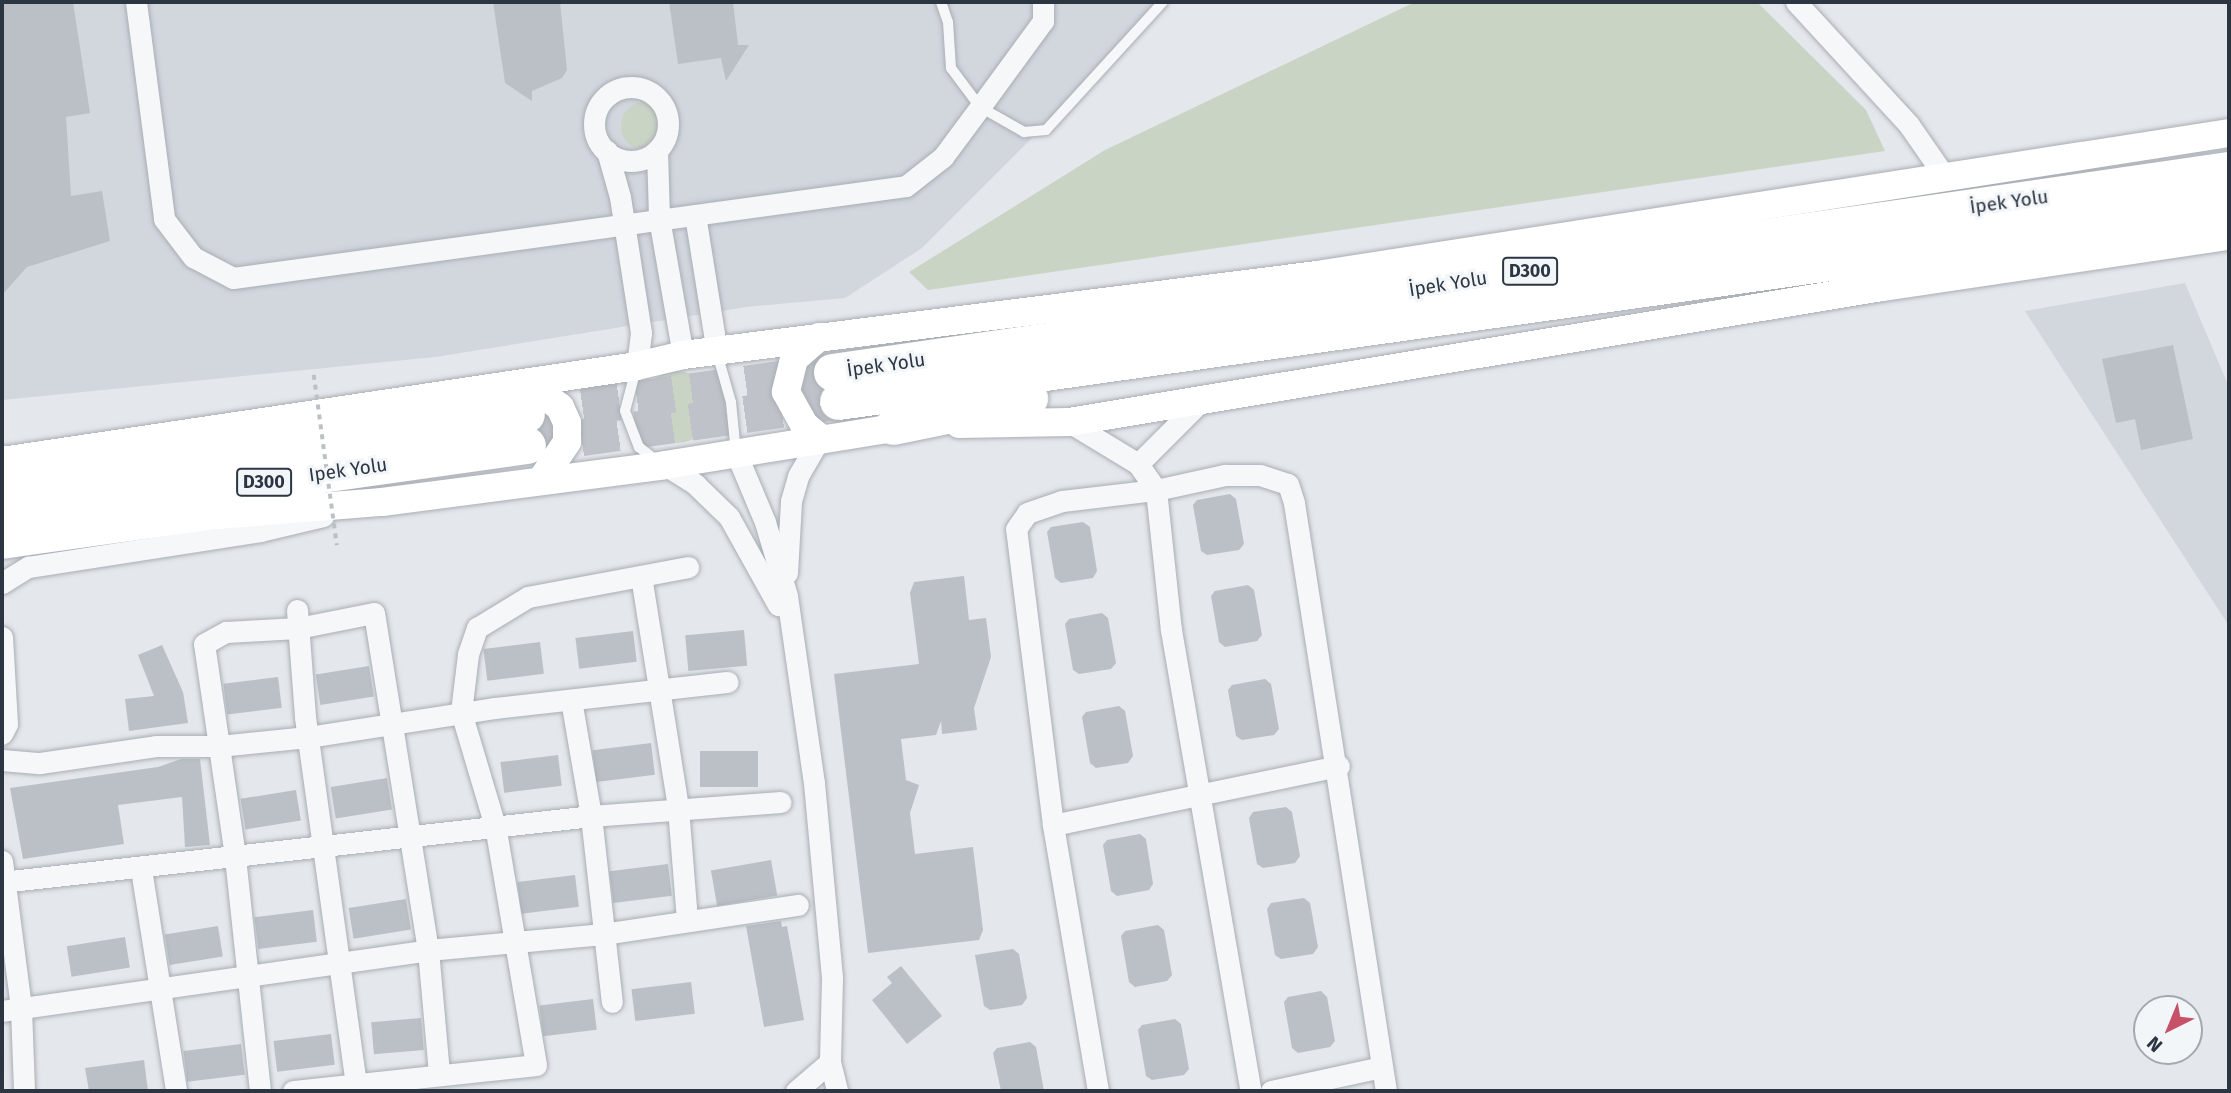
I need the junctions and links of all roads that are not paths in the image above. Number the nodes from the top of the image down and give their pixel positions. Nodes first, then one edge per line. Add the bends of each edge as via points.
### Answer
1 (136, 2) edge
2 (941, 2) edge
3 (1043, 2) edge
4 (1163, 2) edge
5 (1796, 2) edge
6 (980, 107) junction
7 (2229, 133) edge
8 (657, 150) junction
9 (607, 151) junction
10 (2229, 170) edge
11 (1945, 177) junction
12 (2229, 206) edge
13 (695, 215) junction
14 (659, 218) junction
15 (624, 224) junction
16 (2229, 236) edge
17 (1824, 264) junction
18 (819, 337) junction
19 (717, 352) junction
20 (684, 355) junction
21 (637, 366) junction
22 (1201, 401) junction
23 (527, 414) junction
24 (1069, 422) junction
25 (892, 426) junction
26 (820, 438) junction
27 (736, 453) junction
28 (2, 461) edge
29 (1138, 464) junction
30 (666, 465) junction
31 (542, 479) junction
32 (2, 488) edge
33 (1156, 490) junction
34 (382, 502) junction
35 (2, 519) edge
36 (2, 545) edge
37 (688, 567) dead end
38 (641, 576) junction
39 (2, 583) edge
40 (786, 596) junction
41 (298, 619) junction
42 (2, 637) edge
43 (793, 639) junction
44 (728, 682) dead end
45 (661, 690) junction
46 (571, 700) junction
47 (461, 712) junction
48 (391, 727) junction
49 (2, 734) edge
50 (308, 737) junction
51 (219, 746) junction
52 (2, 760) edge
53 (1339, 766) junction
54 (1200, 798) junction
55 (780, 802) dead end
56 (678, 808) junction
57 (591, 816) junction
58 (1053, 825) junction
59 (495, 826) junction
60 (412, 838) junction
61 (322, 847) junction
62 (235, 856) junction
63 (141, 869) junction
64 (4, 875) edge
65 (798, 905) dead end
66 (687, 919) junction
67 (603, 934) junction
68 (515, 941) junction
69 (428, 950) junction
70 (338, 963) junction
71 (250, 974) junction
72 (160, 986) junction
73 (612, 1002) dead end
74 (11, 1010) edge
75 (830, 1062) junction
76 (1381, 1067) junction
77 (439, 1073) junction
78 (356, 1085) junction
79 (24, 1091) edge
80 (176, 1091) edge
81 (260, 1091) edge
82 (292, 1091) edge
83 (796, 1091) edge
84 (837, 1091) edge
85 (1098, 1091) edge
86 (1251, 1091) edge
87 (1270, 1091) edge
88 (1386, 1091) edge

1 - 15 street via 164,219 179,245 219,274 261,275
2 - 6 lane via 948,22 951,68
3 - 6 street via 1043,21
4 - 6 lane via 1045,130 1024,132
5 - 11 street via 1909,125
6 - 13 street via 943,156 906,186
7 - 11 street
8 - 9 street via 636,161
8 - 9 street via 668,130 664,106 645,89 632,86 608,94 595,116 598,140
8 - 14 street
9 - 15 street
10 - 17 highway, İpek Yolu / D300 via 835,387
11 - 18 street via 1317,275
12 - 17 highway, İpek Yolu / D300
13 - 14 street
13 - 19 street
14 - 15 street
14 - 20 street
15 - 21 street via 641,333
16 - 22 street via 1882,287
17 - 25 highway via 1025,398
18 - 19 street
18 - 26 street via 794,359 786,392 804,425
19 - 20 street
19 - 27 lane via 731,402
20 - 21 street
21 - 23 street
21 - 30 lane via 626,394 631,435 649,458
22 - 24 street
22 - 29 street
23 - 28 street
23 - 31 street via 560,407 567,423 567,442
23 - 32 highway, Ipek Yolu / D300
23 - 35 highway, Ipek Yolu / D300
24 - 25 street
24 - 29 street
25 - 26 street
26 - 27 street
26 - 40 street via 798,476 791,501
27 - 30 street
27 - 40 street via 765,522
29 - 33 street
30 - 31 street
30 - 43 street via 695,484 729,517 768,581
31 - 34 street
33 - 53 street via 1225,475 1260,475 1288,484
33 - 54 street via 1171,630
33 - 58 street via 1062,501 1027,513 1016,529
34 - 36 street via 216,514
34 - 39 street via 260,531 28,567
37 - 38 street
38 - 45 street
38 - 47 street via 528,597 477,628 468,654
40 - 43 street
41 - 48 street via 374,613
41 - 50 street
41 - 51 street via 226,632 204,644
42 - 49 street via 7,724
43 - 75 street via 814,783 831,965
44 - 45 street
45 - 46 street
45 - 56 street
46 - 47 street
46 - 57 street
47 - 48 street
47 - 59 street
48 - 50 street
48 - 60 street
50 - 51 street
50 - 61 street
51 - 52 street via 156,746 40,763
51 - 62 street
53 - 54 street
53 - 76 street
54 - 58 street
54 - 86 street
55 - 56 street
56 - 57 street
56 - 66 street
57 - 59 street
57 - 67 street
58 - 85 street
59 - 60 street
59 - 68 street
60 - 61 street
60 - 69 street
61 - 62 street
61 - 70 street
62 - 63 street
62 - 71 street
63 - 64 street
63 - 72 street
64 - 74 street
65 - 66 street
66 - 67 street
67 - 68 street
67 - 73 street
68 - 69 street
68 - 77 street via 536,1065
69 - 70 street
69 - 77 street
70 - 71 street
70 - 78 street
71 - 72 street
71 - 81 street
72 - 74 street
72 - 80 street
74 - 79 street
75 - 83 street
75 - 84 street
76 - 87 street
76 - 88 street
77 - 78 street
78 - 82 street

